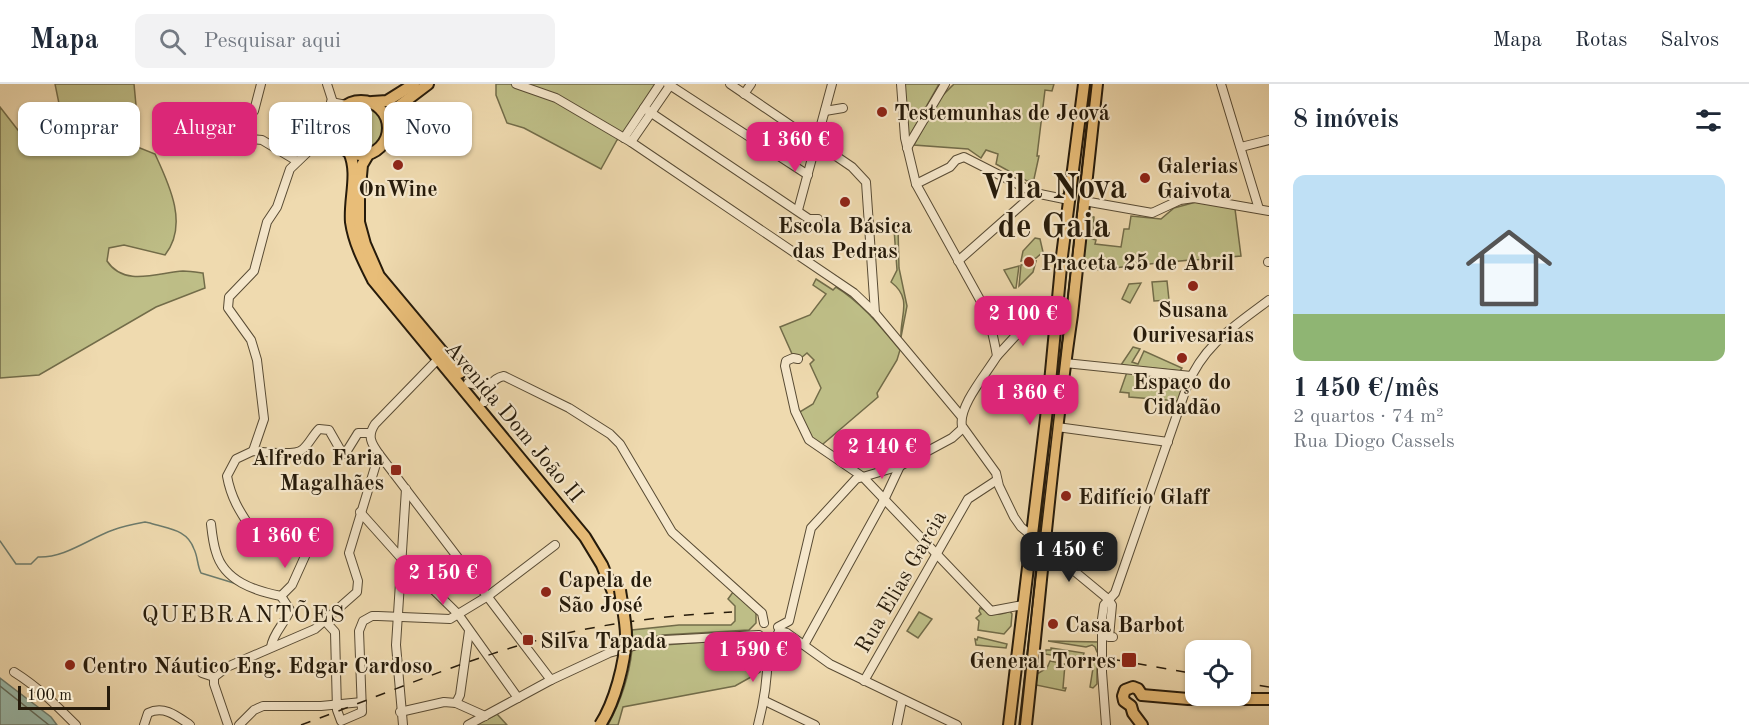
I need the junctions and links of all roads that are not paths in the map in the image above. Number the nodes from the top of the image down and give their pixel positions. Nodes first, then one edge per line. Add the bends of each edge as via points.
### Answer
1 (261, 84) edge
2 (327, 84) edge
3 (414, 84) edge
4 (428, 84) edge
5 (516, 84) edge
6 (660, 84) edge
7 (669, 84) edge
8 (730, 84) edge
9 (751, 84) edge
10 (832, 84) edge
11 (901, 84) edge
12 (945, 84) edge
13 (1084, 84) edge
14 (1097, 84) edge
15 (1221, 84) edge
16 (744, 94) junction
17 (256, 102) edge
18 (332, 102) edge
19 (356, 102) edge
20 (371, 102) edge
21 (372, 102) edge
22 (404, 102) edge
23 (372, 103) edge
24 (843, 108) dead end
25 (648, 110) junction
26 (825, 111) junction
27 (384, 114) edge
28 (257, 140) edge
29 (628, 140) junction
30 (1269, 140) edge
31 (384, 142) edge
32 (817, 143) junction
33 (1241, 147) junction
34 (907, 148) junction
35 (372, 151) edge
36 (303, 156) edge
37 (351, 156) edge
38 (367, 156) edge
39 (297, 161) junction
40 (808, 175) junction
41 (916, 184) junction
42 (1035, 193) junction
43 (1070, 200) junction
44 (1084, 201) junction
45 (1259, 209) junction
46 (798, 210) junction
47 (1269, 210) edge
48 (818, 219) dead end
49 (958, 261) junction
50 (872, 283) junction
51 (855, 293) junction
52 (1269, 300) edge
53 (875, 313) junction
54 (1001, 314) tunnel mouth
55 (987, 315) junction
56 (1072, 315) junction
57 (1050, 319) junction
58 (1030, 320) dead end
59 (441, 356) junction
60 (997, 356) junction
61 (798, 359) dead end
62 (1065, 363) junction
63 (1191, 376) junction
64 (468, 383) junction
65 (489, 385) junction
66 (484, 402) junction
67 (961, 416) junction
68 (1058, 427) junction
69 (963, 428) junction
70 (370, 433) junction
71 (1168, 442) junction
72 (253, 451) junction
73 (379, 454) junction
74 (900, 466) junction
75 (862, 477) junction
76 (997, 480) junction
77 (406, 489) junction
78 (884, 500) junction
79 (360, 512) junction
80 (211, 524) dead end
81 (1031, 536) junction
82 (555, 545) dead end
83 (1046, 547) junction
84 (264, 550) dead end
85 (936, 553) junction
86 (306, 554) dead end
87 (402, 559) junction
88 (616, 591) junction
89 (281, 596) junction
90 (488, 596) junction
91 (1108, 599) junction
92 (1023, 604) junction
93 (458, 614) junction
94 (398, 616) junction
95 (325, 621) junction
96 (764, 623) junction
97 (778, 629) junction
98 (469, 631) junction
99 (759, 635) junction
100 (1113, 636) dead end
101 (767, 642) junction
102 (804, 645) junction
103 (271, 647) junction
104 (14, 672) dead end
105 (202, 673) dead end
106 (214, 677) junction
107 (551, 680) junction
108 (864, 681) junction
109 (1142, 695) junction
110 (518, 698) junction
111 (1269, 699) edge
112 (902, 700) junction
113 (765, 701) junction
114 (362, 702) junction
115 (456, 703) junction
116 (337, 704) junction
117 (1131, 706) junction
118 (400, 712) junction
119 (485, 716) junction
120 (76, 725) edge
121 (144, 725) edge
122 (190, 725) edge
123 (228, 725) edge
124 (239, 725) edge
125 (403, 725) edge
126 (468, 725) edge
127 (591, 725) edge
128 (600, 725) edge
129 (758, 725) edge
130 (815, 725) edge
131 (897, 725) edge
132 (957, 725) edge
133 (1010, 725) edge
134 (1026, 725) edge
135 (1106, 725) edge
136 (1142, 725) edge

1 - 17 street
2 - 18 street
3 - 21 main road via 387,101
4 - 22 main road
5 - 29 street via 556,98
6 - 25 street
7 - 25 street
7 - 40 street
8 - 16 street
9 - 16 street
10 - 26 street
11 - 34 street
12 - 34 street
13 - 43 main road
14 - 44 main road
15 - 33 street
16 - 32 street
19 - 20 main road
23 - 27 main road
24 - 26 street
25 - 29 street
25 - 46 street
26 - 32 street
28 - 39 street
29 - 51 street
30 - 33 street
31 - 35 main road
32 - 40 street
32 - 50 street via 852,167 866,182
33 - 45 street
34 - 41 street
36 - 39 street
37 - 59 main road, Avenida Dom João II via 351,223 357,247 373,280
38 - 59 main road, Avenida Dom João II via 362,165 359,197 359,222 365,244 380,276
39 - 72 street via 286,176 277,207 267,222 254,271 228,303 251,340 257,360 264,419
40 - 46 street
41 - 42 street via 964,157
41 - 49 street
42 - 43 street
42 - 49 street
43 - 44 main road
43 - 57 main road
44 - 45 street via 1152,213 1194,198
44 - 56 main road
45 - 47 street
46 - 48 street via 809,219
49 - 55 street
50 - 51 street
50 - 53 street
51 - 53 street
52 - 63 street via 1214,342
53 - 67 street
54 - 55 street
55 - 60 street
56 - 57 main road
56 - 62 main road
57 - 81 main road via 1048,393
58 - 60 street
59 - 64 main road, Avenida Dom João II
59 - 70 street
59 - 88 main road, Avenida Dom João II via 585,537
60 - 67 street
61 - 75 street via 786,361 785,366 795,411 809,440
62 - 63 street
62 - 68 main road
63 - 71 street
64 - 65 street
64 - 66 main road, Avenida Dom João II
65 - 66 street
65 - 96 street via 500,376 508,377 610,434 620,444 672,532 762,614
66 - 88 main road, Avenida Dom João II via 591,533 608,562
67 - 69 street
68 - 71 street
68 - 83 main road
69 - 74 street
69 - 76 street
70 - 72 street via 358,433 345,454 329,430 319,429 297,453
70 - 73 street
71 - 91 street via 1119,582
72 - 84 street via 236,459 227,476 231,495
73 - 77 street
73 - 79 street
74 - 75 street
74 - 78 street
75 - 78 street
75 - 97 street via 808,532 789,621
76 - 81 street via 1014,517
76 - 85 street, Rua Elias Garcia via 968,499
77 - 87 street
77 - 90 street
78 - 85 street
78 - 102 street
79 - 87 street
79 - 95 street via 349,553 357,592
80 - 89 street via 215,552 223,567 247,587
81 - 83 street
81 - 92 main road
82 - 90 street
83 - 91 street
83 - 134 main road
85 - 92 street via 992,610
85 - 108 street, Rua Elias Garcia
86 - 89 street via 292,585
87 - 93 street
87 - 94 street
88 - 127 main road, Avenida Dom João II via 618,636 612,676 600,712
88 - 128 main road, Avenida Dom João II, bridge via 626,636 620,678
89 - 103 street via 290,610
90 - 93 street
90 - 107 street
91 - 100 street via 1112,605 1109,637
91 - 135 street via 1102,619
92 - 133 main road
93 - 94 street via 450,619
93 - 98 street
94 - 114 street via 372,616 360,625
94 - 118 street
95 - 103 street
95 - 116 street via 335,632
96 - 97 street via 773,623
96 - 99 street
97 - 101 street via 775,640
97 - 102 street
98 - 110 street
98 - 115 street
99 - 101 street
99 - 107 street via 644,643 609,652
101 - 113 street
102 - 108 street
103 - 106 street
104 - 120 street via 33,684
105 - 106 street
106 - 123 street
107 - 110 street
108 - 112 street
109 - 111 main road
109 - 117 main road via 1140,703
109 - 117 main road via 1136,688 1125,690 1123,698
110 - 119 street
112 - 131 street
112 - 132 street
113 - 129 street
113 - 130 street
114 - 116 street
114 - 116 street via 362,712 341,721
115 - 118 street
115 - 119 street
116 - 124 street via 263,706
117 - 136 main road
118 - 125 street
119 - 126 street
121 - 122 street via 148,713 162,710

